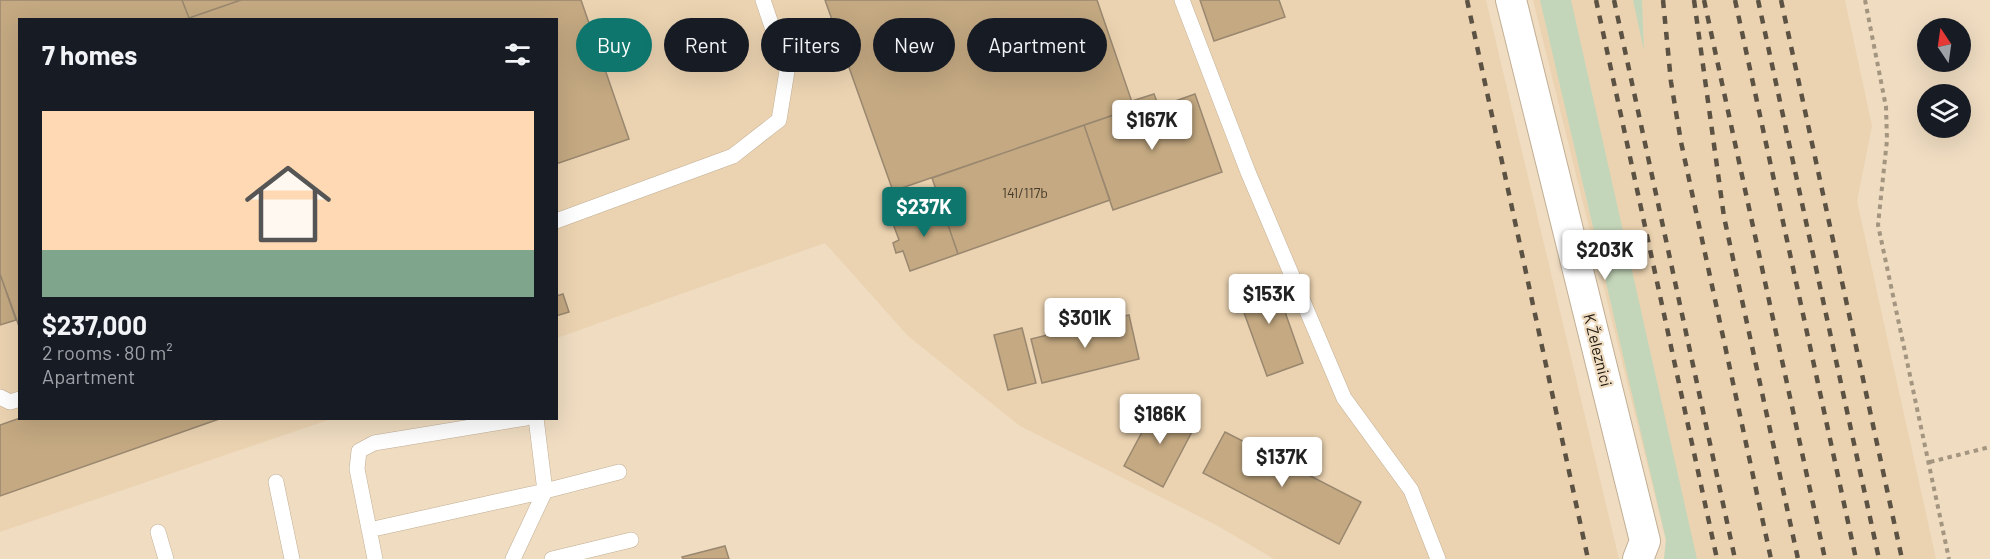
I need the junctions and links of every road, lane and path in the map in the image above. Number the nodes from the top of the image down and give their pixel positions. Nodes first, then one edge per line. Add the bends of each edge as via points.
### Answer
1 (763, 0) edge
2 (1182, 0) edge
3 (1511, 0) edge
4 (1865, 0) edge
5 (558, 220) edge
6 (0, 397) edge
7 (18, 400) edge
8 (514, 420) edge
9 (536, 420) edge
10 (1990, 447) edge
11 (1930, 462) junction
12 (619, 472) dead end
13 (276, 482) dead end
14 (545, 491) junction
15 (369, 530) junction
16 (158, 532) dead end
17 (631, 540) dead end
18 (166, 559) edge
19 (292, 559) edge
20 (375, 559) edge
21 (513, 559) edge
22 (552, 559) edge
23 (1438, 559) edge
24 (1638, 559) edge
25 (1949, 559) edge

1 - 5 lane via 787,71 778,120 733,156
2 - 23 lane via 1248,172 1344,398 1411,490
3 - 24 street, K Železnici via 1645,541
4 - 11 path via 1887,107 1878,225
6 - 7 lane via 10,402
8 - 15 lane via 374,443 359,451 357,469
9 - 14 lane
10 - 11 path
11 - 25 path
12 - 14 lane
13 - 19 lane
14 - 15 lane
14 - 21 lane
15 - 20 lane
16 - 18 lane
17 - 22 lane

